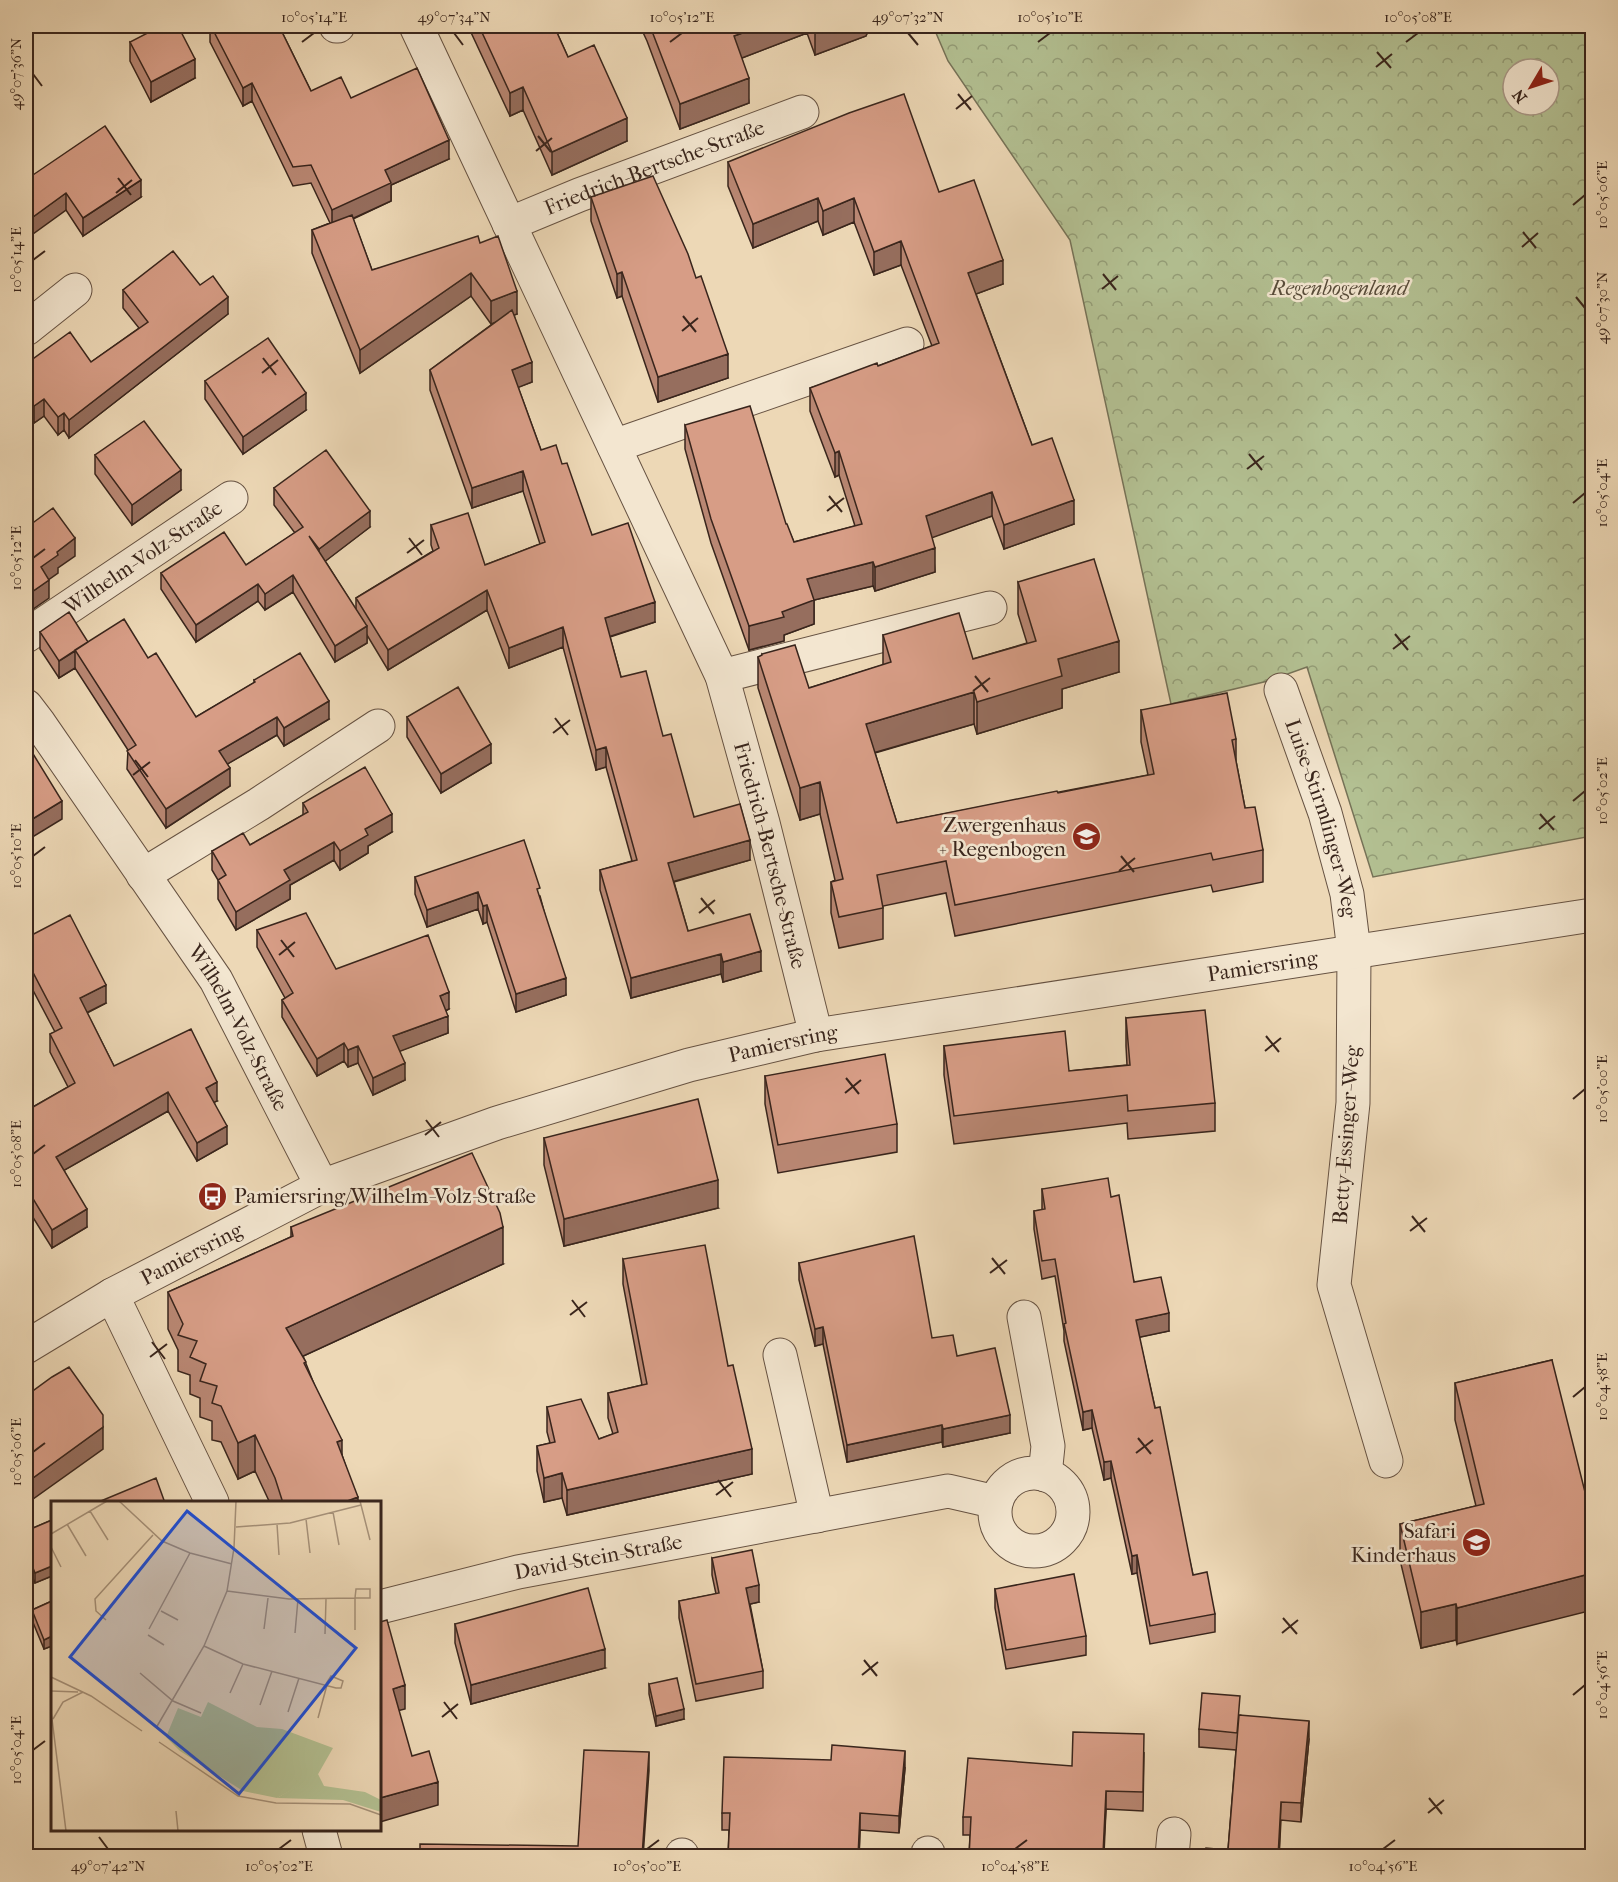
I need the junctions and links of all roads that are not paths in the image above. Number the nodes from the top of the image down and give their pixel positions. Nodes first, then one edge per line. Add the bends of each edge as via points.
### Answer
1 (416, 26) edge
2 (802, 112) dead end
3 (509, 224) junction
4 (75, 290) dead end
5 (26, 329) edge
6 (907, 344) dead end
7 (614, 446) junction
8 (231, 498) dead end
9 (990, 608) dead end
10 (26, 636) edge
11 (722, 676) junction
12 (1281, 690) dead end
13 (26, 706) edge
14 (378, 726) dead end
15 (143, 875) junction
16 (1593, 915) edge
17 (1353, 951) junction
18 (816, 1035) junction
19 (322, 1186) junction
20 (112, 1295) junction
21 (1024, 1317) dead end
22 (26, 1347) edge
23 (780, 1356) dead end
24 (1386, 1461) dead end
25 (1044, 1475) junction
26 (211, 1501) edge
27 (996, 1502) junction
28 (817, 1516) junction
29 (381, 1607) edge
30 (319, 1831) edge
31 (326, 1857) edge

1 - 3 street, Friedrich-Bertsche-Straße
2 - 3 street, Friedrich-Bertsche-Straße
3 - 7 street, Friedrich-Bertsche-Straße
4 - 5 street
6 - 7 street
7 - 11 street, Friedrich-Bertsche-Straße
8 - 10 street, Wilhelm-Volz-Straße
9 - 11 street
11 - 18 street, Friedrich-Bertsche-Straße
12 - 17 street, Luise-Stirmlinger-Weg via 1325,813 1347,894
13 - 15 street, Wilhelm-Volz-Straße
14 - 15 street
15 - 19 street, Wilhelm-Volz-Straße via 216,980
16 - 17 street, Pamiersring
17 - 18 street, Pamiersring
17 - 24 street, Betty-Essinger-Weg via 1353,1103 1334,1285
18 - 19 street, Pamiersring via 689,1065 519,1116
19 - 20 street, Pamiersring
20 - 22 street, Pamiersring
20 - 26 street
21 - 25 street via 1048,1446
23 - 28 street
25 - 27 street via 1020,1476 1001,1491
25 - 27 street via 1055,1480 1072,1501 1070,1528 1052,1547 1038,1551 1012,1545 998,1526
27 - 28 street, David-Stein-Straße via 948,1491
28 - 29 street, David-Stein-Straße via 518,1572
30 - 31 street

